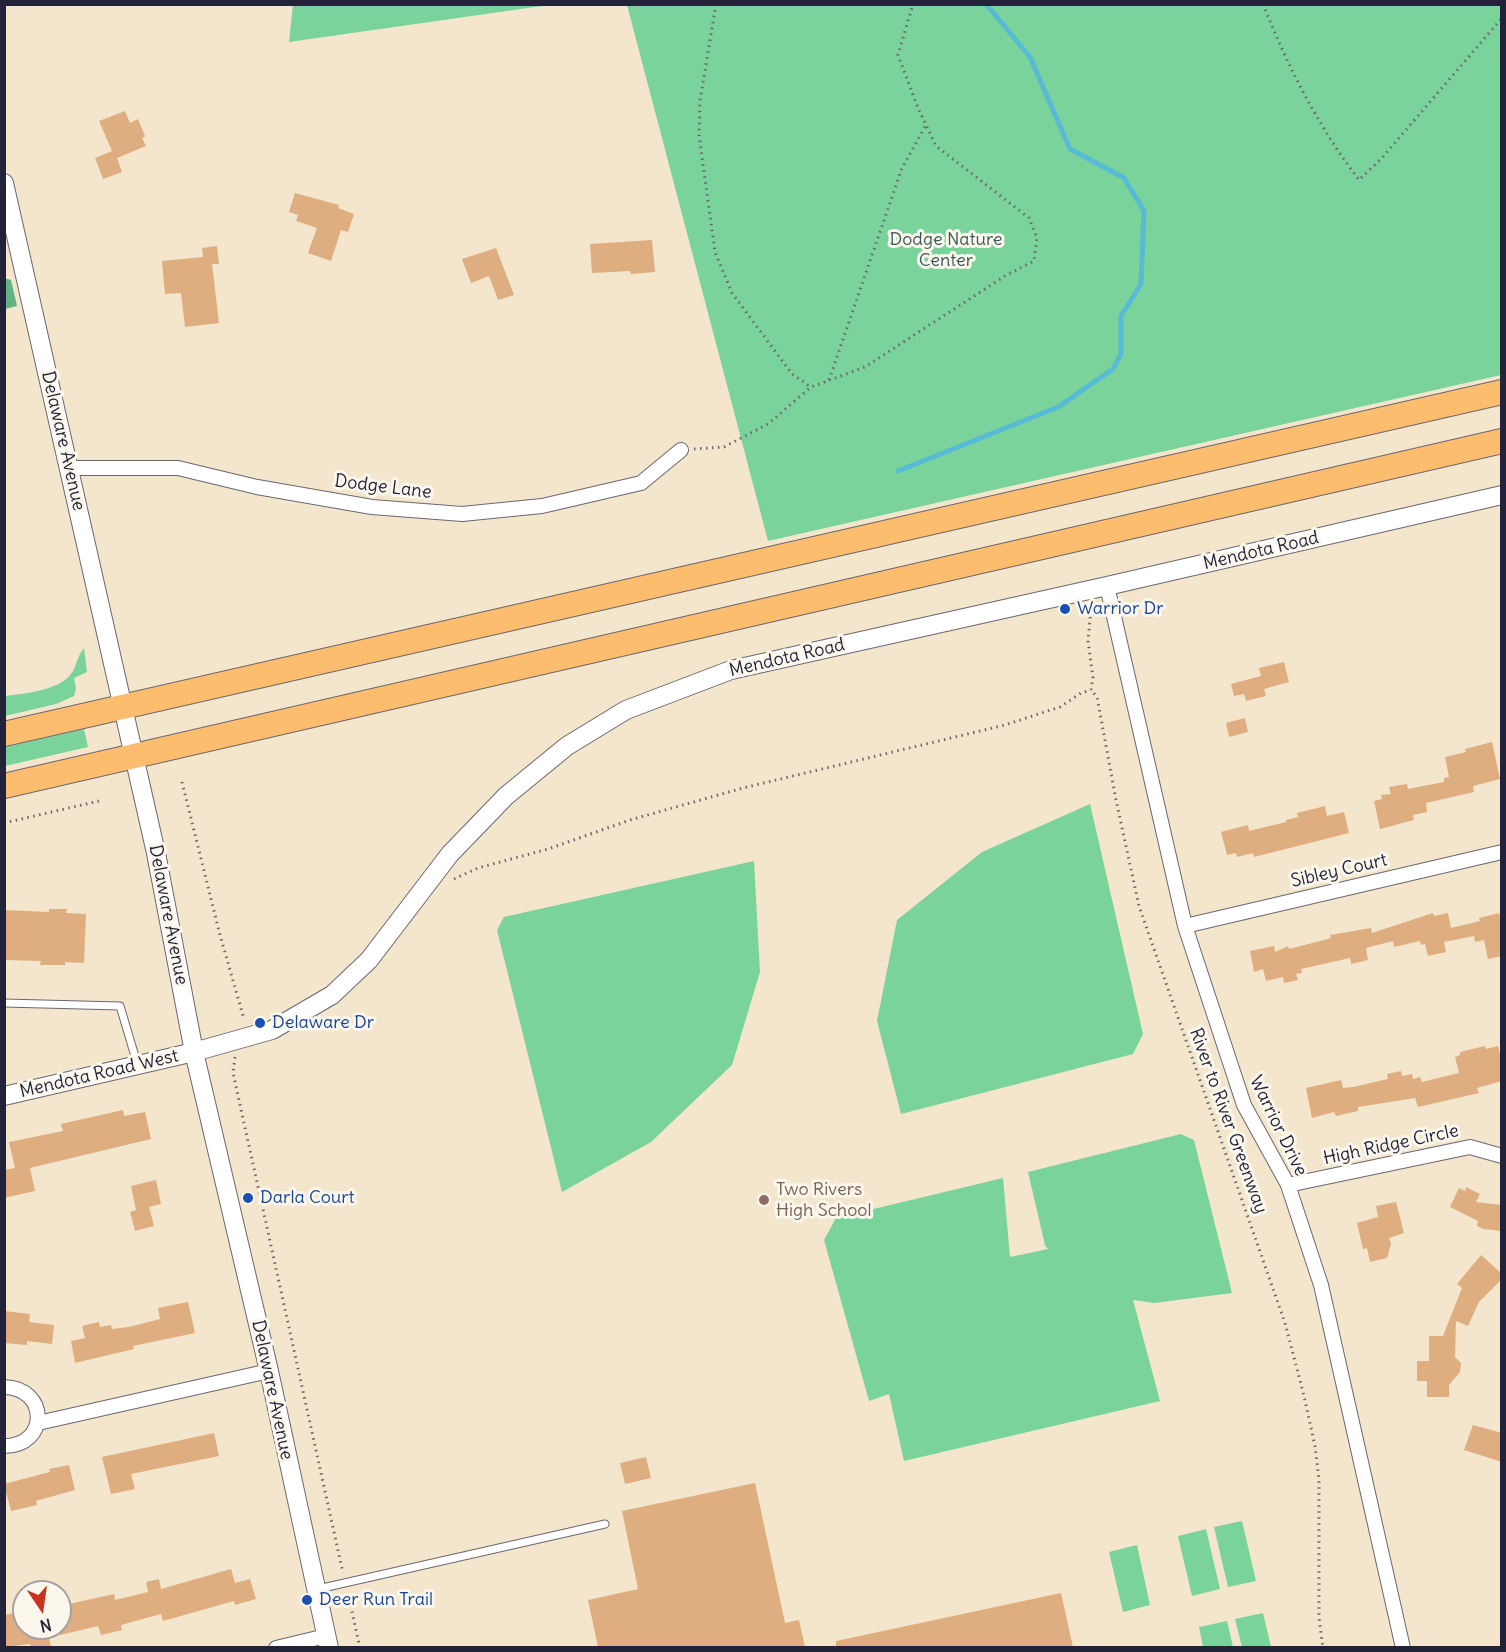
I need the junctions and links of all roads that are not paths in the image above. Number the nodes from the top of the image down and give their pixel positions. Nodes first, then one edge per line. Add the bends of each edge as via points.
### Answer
1 (4, 183) edge
2 (1502, 392) edge
3 (1502, 441) edge
4 (681, 450) road end
5 (69, 468) junction
6 (1502, 495) edge
7 (1107, 586) junction
8 (124, 707) junction
9 (4, 734) edge
10 (135, 756) junction
11 (4, 786) edge
12 (1502, 852) edge
13 (1185, 926) junction
14 (4, 1004) edge
15 (194, 1052) junction
16 (138, 1065) junction
17 (4, 1096) edge
18 (1502, 1156) edge
19 (1288, 1185) junction
20 (269, 1371) junction
21 (4, 1387) edge
22 (38, 1423) junction
23 (4, 1446) edge
24 (605, 1524) dead end
25 (315, 1589) junction
26 (327, 1642) edge
27 (276, 1647) edge
28 (1403, 1647) edge

1 - 5 street, Delaware Avenue
2 - 8 highway
3 - 10 highway
4 - 5 street, Dodge Lane via 641,483 542,506 462,514 372,507 257,487 178,468
5 - 8 street, Delaware Avenue
6 - 7 street, Mendota Road
7 - 13 street, Warrior Drive
7 - 15 street, Mendota Road via 731,670 626,710 567,746 506,796 450,854 369,960 332,995 272,1030
8 - 9 highway
8 - 10 street, Delaware Avenue
10 - 11 highway
10 - 15 street, Delaware Avenue
12 - 13 street, Sibley Court
13 - 19 street, Warrior Drive via 1244,1105
14 - 16 lane via 120,1006
15 - 16 street, Mendota Road West
15 - 20 street, Delaware Avenue
16 - 17 street, Mendota Road West
18 - 19 street, High Ridge Circle via 1470,1147
19 - 28 street, Warrior Drive via 1321,1285
20 - 22 street
20 - 25 street, Delaware Avenue
21 - 22 street via 14,1387 33,1400
22 - 23 street via 25,1442
24 - 25 lane
25 - 26 street, Delaware Avenue
26 - 27 street

